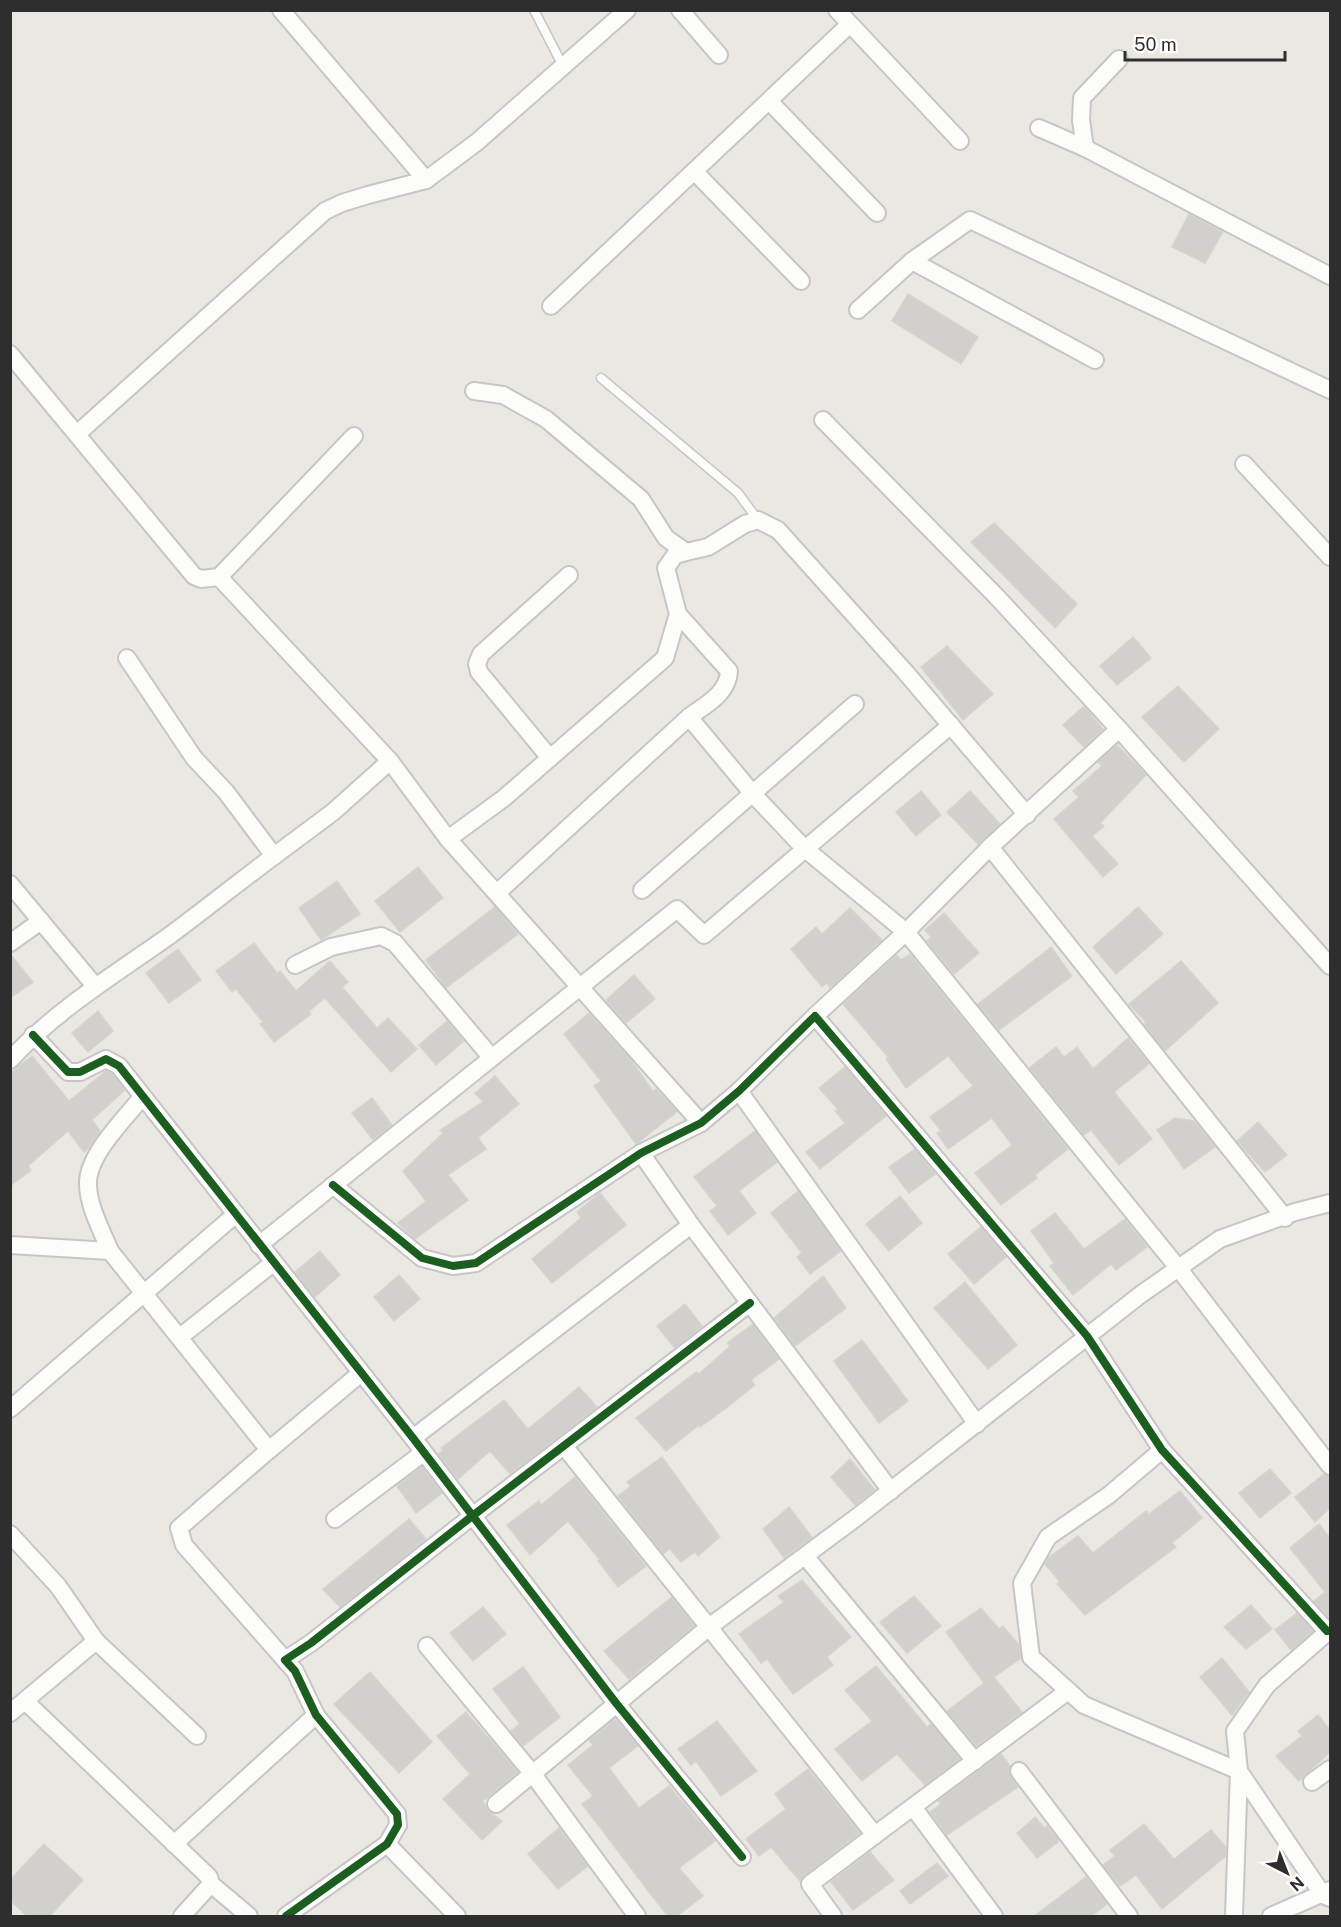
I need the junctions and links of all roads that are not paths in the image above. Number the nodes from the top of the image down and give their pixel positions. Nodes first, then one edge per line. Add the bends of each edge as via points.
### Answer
1 (280, 10) edge
2 (534, 10) edge
3 (627, 10) edge
4 (680, 10) edge
5 (837, 10) edge
6 (849, 25) junction
7 (719, 55) dead end
8 (1119, 59) dead end
9 (564, 68) junction
10 (770, 102) junction
11 (1039, 128) dead end
12 (960, 141) dead end
13 (1085, 148) junction
14 (695, 172) junction
15 (426, 180) junction
16 (877, 213) dead end
17 (912, 261) junction
18 (1330, 276) edge
19 (801, 281) dead end
20 (551, 306) dead end
21 (858, 310) dead end
22 (10, 354) edge
23 (1095, 360) dead end
24 (601, 378) dead end
25 (1330, 390) edge
26 (474, 391) dead end
27 (823, 420) dead end
28 (77, 434) junction
29 (354, 436) dead end
30 (1245, 464) dead end
31 (758, 520) junction
32 (686, 552) junction
33 (1330, 557) edge
34 (570, 576) dead end
35 (219, 577) junction
36 (678, 614) junction
37 (127, 658) dead end
38 (855, 704) dead end
39 (689, 717) junction
40 (951, 725) junction
41 (1119, 729) junction
42 (550, 758) junction
43 (390, 761) junction
44 (753, 794) junction
45 (1027, 814) junction
46 (448, 839) junction
47 (804, 848) junction
48 (990, 848) junction
49 (274, 856) junction
50 (10, 884) edge
51 (642, 890) dead end
52 (497, 893) junction
53 (42, 921) junction
54 (906, 932) junction
55 (10, 943) edge
56 (295, 965) dead end
57 (1330, 966) edge
58 (580, 985) junction
59 (95, 986) junction
60 (815, 1016) junction
61 (33, 1035) junction
62 (491, 1057) junction
63 (10, 1060) edge
64 (739, 1091) junction
65 (142, 1097) junction
66 (701, 1123) junction
67 (641, 1154) junction
68 (333, 1185) junction
69 (1330, 1203) edge
70 (236, 1214) junction
71 (1285, 1218) junction
72 (691, 1225) junction
73 (10, 1245) edge
74 (259, 1245) junction
75 (110, 1251) junction
76 (273, 1263) junction
77 (1179, 1269) junction
78 (145, 1293) junction
79 (750, 1303) junction
80 (180, 1336) junction
81 (1087, 1336) junction
82 (361, 1373) junction
83 (10, 1409) edge
84 (976, 1424) junction
85 (413, 1438) junction
86 (564, 1446) junction
87 (269, 1449) junction
88 (1162, 1450) junction
89 (423, 1453) junction
90 (1330, 1466) edge
91 (891, 1491) junction
92 (471, 1517) junction
93 (335, 1519) dead end
94 (10, 1534) edge
95 (805, 1556) junction
96 (709, 1627) junction
97 (1329, 1630) edge
98 (96, 1641) junction
99 (427, 1646) dead end
100 (285, 1660) junction
101 (1068, 1691) junction
102 (25, 1701) junction
103 (616, 1704) junction
104 (10, 1713) edge
105 (316, 1715) junction
106 (197, 1736) dead end
107 (975, 1761) junction
108 (1330, 1769) edge
109 (1019, 1771) dead end
110 (1239, 1772) junction
111 (532, 1773) junction
112 (1312, 1782) dead end
113 (496, 1804) dead end
114 (913, 1808) junction
115 (875, 1835) junction
116 (174, 1844) junction
117 (387, 1844) junction
118 (742, 1857) dead end
119 (211, 1884) junction
120 (1328, 1894) edge
121 (182, 1917) edge
122 (249, 1917) edge
123 (286, 1917) edge
124 (457, 1917) edge
125 (637, 1917) edge
126 (833, 1917) edge
127 (994, 1917) edge
128 (1129, 1917) edge
129 (1234, 1917) edge
130 (1271, 1917) edge

1 - 15 street
2 - 9 lane
3 - 9 street
4 - 7 street
5 - 6 street
6 - 10 street
6 - 12 street
8 - 13 street via 1082,98
9 - 15 street
10 - 14 street
10 - 16 street
11 - 13 street
13 - 18 street
14 - 19 street
14 - 20 street
15 - 28 street via 342,202 325,212
17 - 21 street
17 - 23 street
17 - 25 street via 970,220
22 - 28 street
24 - 31 lane via 738,493
26 - 32 street via 503,395 546,419 641,499 666,538
27 - 41 street via 996,596
28 - 35 street via 194,576
29 - 35 street
30 - 33 street
31 - 32 street via 708,548
31 - 40 street via 778,530
32 - 36 street via 675,555 666,568
34 - 42 street via 481,654 477,664 479,672
35 - 43 street
36 - 39 street via 729,671 729,680 721,693
36 - 42 street via 665,658
37 - 49 street via 194,758 226,792
38 - 44 street
39 - 44 street
39 - 52 street
40 - 45 street
40 - 47 street
41 - 45 street
41 - 57 street
42 - 46 street
43 - 46 street
43 - 49 street via 333,812
44 - 47 street
44 - 51 street
45 - 48 street
46 - 52 street
47 - 54 street
47 - 58 street via 704,935 677,909
48 - 54 street
48 - 71 street
49 - 59 street
50 - 53 street
52 - 58 street
53 - 55 street
53 - 59 street
54 - 60 street
54 - 77 street
56 - 62 street via 331,947 381,936 395,943
58 - 62 street
58 - 66 street
59 - 61 street
60 - 64 street
60 - 81 street
61 - 63 street
61 - 65 street via 69,1072 80,1072 106,1059 113,1061
62 - 68 street
64 - 66 street
64 - 84 street
65 - 70 street
65 - 75 street via 93,1159 91,1167 88,1184
66 - 67 street
67 - 68 street via 476,1263 453,1266 422,1258
67 - 72 street
68 - 74 street
69 - 71 street
70 - 74 street
70 - 78 street
71 - 77 street via 1220,1239
72 - 79 street
72 - 85 street
73 - 75 street
74 - 76 street
75 - 78 street
76 - 80 street
76 - 82 street
77 - 81 street
77 - 90 street
78 - 80 street
78 - 83 street
79 - 86 street
79 - 91 street
80 - 87 street
81 - 84 street
81 - 88 street
82 - 85 street
82 - 87 street
84 - 91 street
85 - 89 street
86 - 92 street
86 - 96 street
87 - 100 street via 179,1528 184,1545
88 - 97 street
88 - 101 street via 1108,1495 1048,1537 1022,1583 1031,1657
89 - 92 street
89 - 93 street
91 - 95 street
92 - 100 street
92 - 103 street
94 - 98 street via 58,1586
95 - 96 street
95 - 107 street
96 - 103 street
96 - 115 street
97 - 110 street via 1267,1686 1235,1731
98 - 102 street
98 - 106 street
99 - 111 street
100 - 105 street via 296,1671
101 - 107 street
101 - 110 street via 1084,1705
102 - 104 street
102 - 116 street
103 - 111 street
103 - 118 street
105 - 116 street
105 - 117 street via 397,1814 398,1825
107 - 114 street
108 - 112 street
109 - 128 street
110 - 120 street
110 - 129 street
111 - 113 street
111 - 125 street
114 - 115 street
114 - 127 street
115 - 126 street via 810,1884
116 - 119 street via 209,1877
117 - 123 street
117 - 124 street
119 - 121 street
119 - 122 street
120 - 130 street

